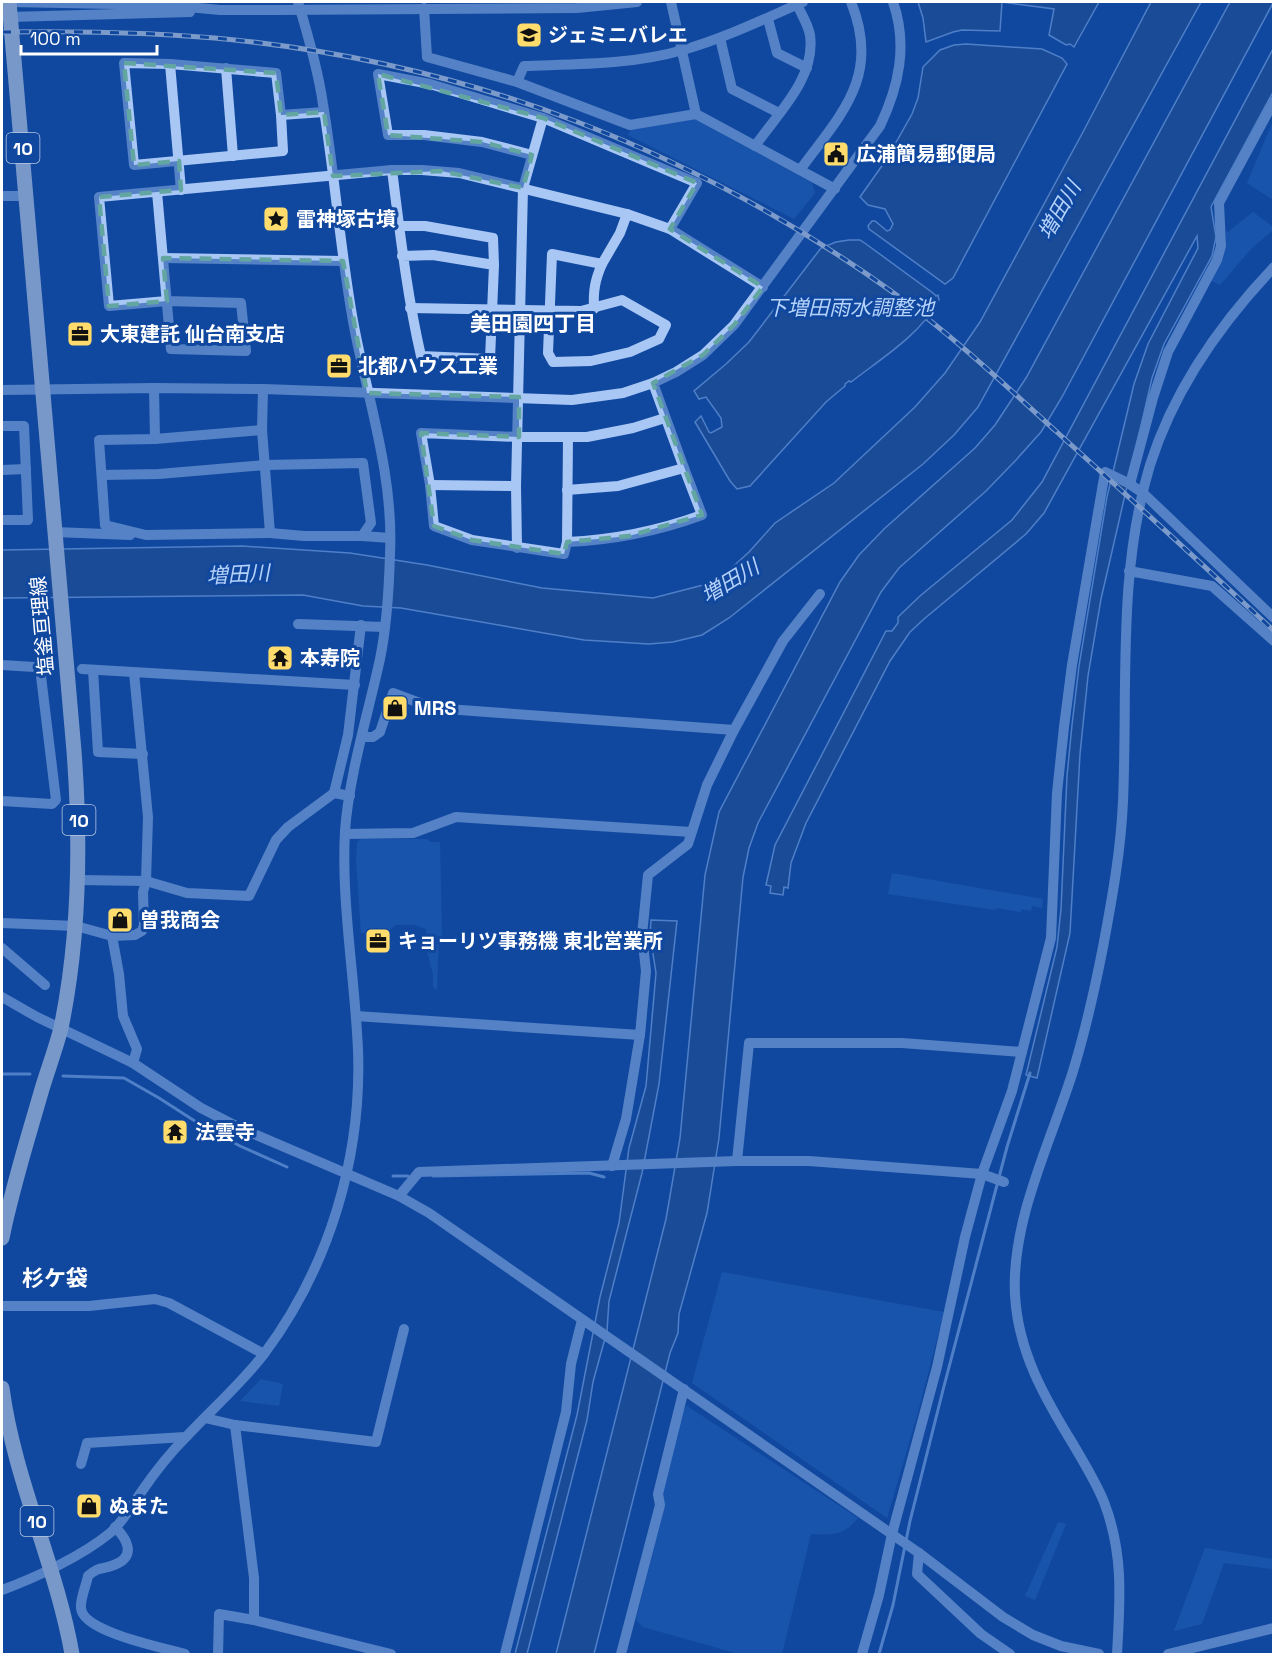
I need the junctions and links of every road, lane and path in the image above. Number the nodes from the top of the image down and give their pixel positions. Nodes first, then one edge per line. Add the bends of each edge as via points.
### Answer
1 (2, 2) edge
2 (636, 2) edge
3 (671, 2) edge
4 (851, 2) edge
5 (893, 2) edge
6 (800, 3) edge
7 (299, 6) edge
8 (424, 8) junction
9 (8, 10) edge
10 (768, 19) junction
11 (720, 38) junction
12 (682, 50) junction
13 (170, 64) junction
14 (226, 68) junction
15 (807, 68) junction
16 (517, 82) junction
17 (1274, 101) edge
18 (324, 112) junction
19 (778, 113) junction
20 (696, 114) junction
21 (281, 115) junction
22 (543, 118) junction
23 (755, 146) junction
24 (532, 155) junction
25 (233, 156) junction
26 (179, 161) junction
27 (392, 170) junction
28 (800, 170) junction
29 (333, 176) junction
30 (523, 188) junction
31 (835, 189) junction
32 (181, 190) junction
33 (157, 192) junction
34 (27, 195) junction
35 (2, 196) edge
36 (627, 214) junction
37 (399, 226) junction
38 (670, 230) junction
39 (402, 256) junction
40 (163, 258) junction
41 (343, 261) junction
42 (602, 264) junction
43 (494, 265) junction
44 (1274, 267) edge
45 (763, 287) junction
46 (167, 302) junction
47 (410, 308) junction
48 (492, 308) junction
49 (594, 309) junction
50 (521, 310) junction
51 (549, 311) junction
52 (652, 383) junction
53 (154, 388) junction
54 (43, 389) junction
55 (262, 389) junction
56 (2, 390) edge
57 (368, 393) junction
58 (519, 397) junction
59 (665, 418) junction
60 (2, 426) edge
61 (262, 430) junction
62 (519, 437) junction
63 (568, 438) junction
64 (155, 439) junction
65 (265, 465) junction
66 (684, 468) junction
67 (26, 469) junction
68 (2, 470) edge
69 (102, 475) junction
70 (1129, 484) junction
71 (430, 485) junction
72 (516, 486) junction
73 (567, 490) junction
74 (1143, 493) junction
75 (2, 520) edge
76 (270, 533) junction
77 (55, 534) junction
78 (146, 535) junction
79 (362, 536) junction
80 (567, 542) junction
81 (391, 543) junction
82 (517, 548) junction
83 (1129, 571) junction
84 (820, 594) dead end
85 (1274, 618) edge
86 (386, 623) junction
87 (298, 624) dead end
88 (361, 625) junction
89 (1274, 641) edge
90 (2, 665) edge
91 (134, 673) junction
92 (355, 685) junction
93 (734, 730) junction
94 (362, 737) junction
95 (143, 754) junction
96 (334, 793) junction
97 (350, 796) junction
98 (2, 801) edge
99 (691, 832) junction
100 (345, 834) junction
101 (79, 880) junction
102 (146, 881) junction
103 (2, 923) edge
104 (76, 926) junction
105 (112, 936) junction
106 (2, 948) edge
107 (45, 985) dead end
108 (2, 997) edge
109 (356, 1016) junction
110 (60, 1029) junction
111 (640, 1035) junction
112 (1022, 1052) junction
113 (133, 1063) junction
114 (737, 1161) junction
115 (614, 1166) junction
116 (348, 1175) junction
117 (985, 1175) junction
118 (1004, 1182) dead end
119 (399, 1196) junction
120 (2, 1238) edge
121 (2, 1306) edge
122 (584, 1322) junction
123 (404, 1329) dead end
124 (264, 1354) junction
125 (2, 1388) edge
126 (684, 1389) junction
127 (206, 1418) junction
128 (235, 1425) junction
129 (185, 1437) junction
130 (81, 1464) dead end
131 (115, 1527) junction
132 (894, 1535) junction
133 (915, 1550) junction
134 (51, 1568) junction
135 (2, 1590) edge
136 (254, 1620) junction
137 (1274, 1628) edge
138 (72, 1654) edge
139 (185, 1654) edge
140 (218, 1654) edge
141 (391, 1654) edge
142 (505, 1654) edge
143 (621, 1654) edge
144 (862, 1654) edge
145 (1010, 1654) edge
146 (1098, 1654) edge
147 (1116, 1654) edge
148 (1168, 1654) edge

1 - 9 main road
2 - 8 street via 577,8
3 - 12 street
4 - 28 street via 860,28 863,55 857,85 842,113
5 - 31 street via 902,47 896,89 880,126
6 - 10 street
6 - 15 street via 809,32 811,51
7 - 8 street
7 - 9 street
7 - 18 street
8 - 16 street via 427,57
9 - 34 main road, 塩釜亘理線 / 10
10 - 11 street
10 - 15 street via 777,53
11 - 12 street
11 - 19 street via 732,89
12 - 16 street via 602,64 524,66
12 - 20 street
13 - 14 street
13 - 26 street
13 - 26 street via 124,63 134,165
14 - 21 street via 276,73
14 - 25 street
15 - 19 street
16 - 20 street via 630,125
17 - 70 street via 1219,203 1221,246 1217,260 1168,352
18 - 21 street
18 - 29 street
19 - 23 street
20 - 23 street
21 - 25 street via 283,151
22 - 24 street
22 - 24 street via 430,84 378,74 388,135 482,142
22 - 38 street via 697,183
23 - 28 street
24 - 30 street
25 - 26 street
26 - 32 street
27 - 29 street
27 - 30 street via 459,173
27 - 37 street
28 - 31 street
29 - 32 street
29 - 41 street
30 - 36 street
30 - 50 street
31 - 45 street
32 - 33 street
33 - 40 street
33 - 46 street via 99,197 109,306
34 - 35 street
34 - 54 main road, 塩釜亘理線 / 10
36 - 38 street
36 - 42 street
37 - 39 street
37 - 43 street via 425,226 493,238
38 - 45 street
39 - 43 street via 433,255
39 - 47 street
40 - 41 street
40 - 46 street
41 - 57 street
42 - 49 street via 595,279
42 - 51 street via 552,254
43 - 48 street
44 - 74 street via 1215,335 1192,373 1167,422
45 - 52 street via 734,326 703,355
46 - 46 street via 171,350 246,351 241,303
47 - 48 street
47 - 48 street via 421,356 490,359
48 - 50 street
49 - 51 street
49 - 51 street via 622,300 666,325 659,339 630,352 591,361 553,362 548,354
50 - 51 street
50 - 58 street
52 - 58 street via 623,393 572,400
52 - 59 street
53 - 54 street
53 - 55 street
53 - 64 street
54 - 56 street
54 - 77 main road, 塩釜亘理線 / 10
55 - 57 street
55 - 61 street
57 - 58 street
57 - 81 street via 385,474
58 - 62 street
59 - 63 street via 612,433
59 - 66 street
60 - 67 street via 24,426
61 - 64 street
61 - 65 street
62 - 63 street
62 - 71 street via 421,433
62 - 72 street
63 - 73 street
64 - 69 street via 99,440
65 - 69 street
65 - 76 street
65 - 79 street via 363,463 371,523
66 - 73 street via 618,486
66 - 80 street via 702,515 629,536
67 - 68 street
67 - 75 street via 28,520
69 - 78 street via 105,525
70 - 74 street
70 - 112 street via 1105,472 1072,666 1058,793 1051,938
71 - 72 street
71 - 82 street via 434,526 472,540
72 - 82 street
73 - 80 street
74 - 83 street
74 - 85 street
76 - 78 street
76 - 79 street
77 - 78 street
77 - 101 main road, 塩釜亘理線 / 10 via 79,815
79 - 81 street
80 - 82 street via 564,554
81 - 86 street
83 - 89 street via 1212,586
83 - 147 street via 1123,807 1114,890 1090,1008 1074,1070 1022,1226 1015,1275 1016,1313 1030,1366 1091,1474 1112,1526 1120,1579
84 - 93 street via 783,641
86 - 88 street
86 - 94 street
87 - 88 street
88 - 92 street
90 - 98 street via 45,668 56,800 52,804
91 - 92 street
91 - 95 street
91 - 95 street via 88,669 98,752
92 - 96 street
93 - 94 street via 433,708 393,693 380,732
93 - 99 street
94 - 97 street
95 - 102 street via 148,817
96 - 97 street
96 - 102 street via 276,840 249,896 187,893
97 - 100 street
99 - 100 street via 456,817 413,833
99 - 111 street via 688,844 648,875
100 - 109 street
101 - 102 street
101 - 104 main road, 塩釜亘理線 / 10
102 - 105 street via 142,892 142,931
103 - 104 street
104 - 105 street
104 - 110 main road, 塩釜亘理線 / 10
105 - 113 street via 123,1016 137,1049
106 - 107 street
108 - 110 street
109 - 111 street
109 - 116 street via 358,1097
110 - 113 street
110 - 120 main road, 塩釜亘理線 / 10
111 - 115 street
112 - 114 street via 902,1043 749,1042
112 - 117 street
113 - 116 street via 201,1108
114 - 115 street
114 - 117 street via 809,1161
115 - 119 street via 419,1172
116 - 119 street
116 - 124 street via 322,1253 298,1301
117 - 118 street
117 - 132 street via 965,1237
119 - 122 street
121 - 124 street via 89,1306 155,1299
122 - 126 street
122 - 142 street via 571,1364 566,1412
123 - 128 street via 376,1442
124 - 127 street
125 - 134 main road, 10 via 18,1464
126 - 132 street
126 - 143 street via 658,1494 660,1505
127 - 128 street
127 - 129 street
128 - 136 street via 254,1578
129 - 130 street via 87,1443
129 - 131 street
131 - 134 street
131 - 139 street via 126,1538 126,1555 115,1565 88,1576 80,1609 84,1617 103,1630
132 - 133 street
132 - 144 street
133 - 145 street via 917,1574 981,1634
133 - 146 street via 1033,1635
134 - 135 street
134 - 138 main road, 10
136 - 140 street via 219,1614
136 - 141 street
137 - 148 street

